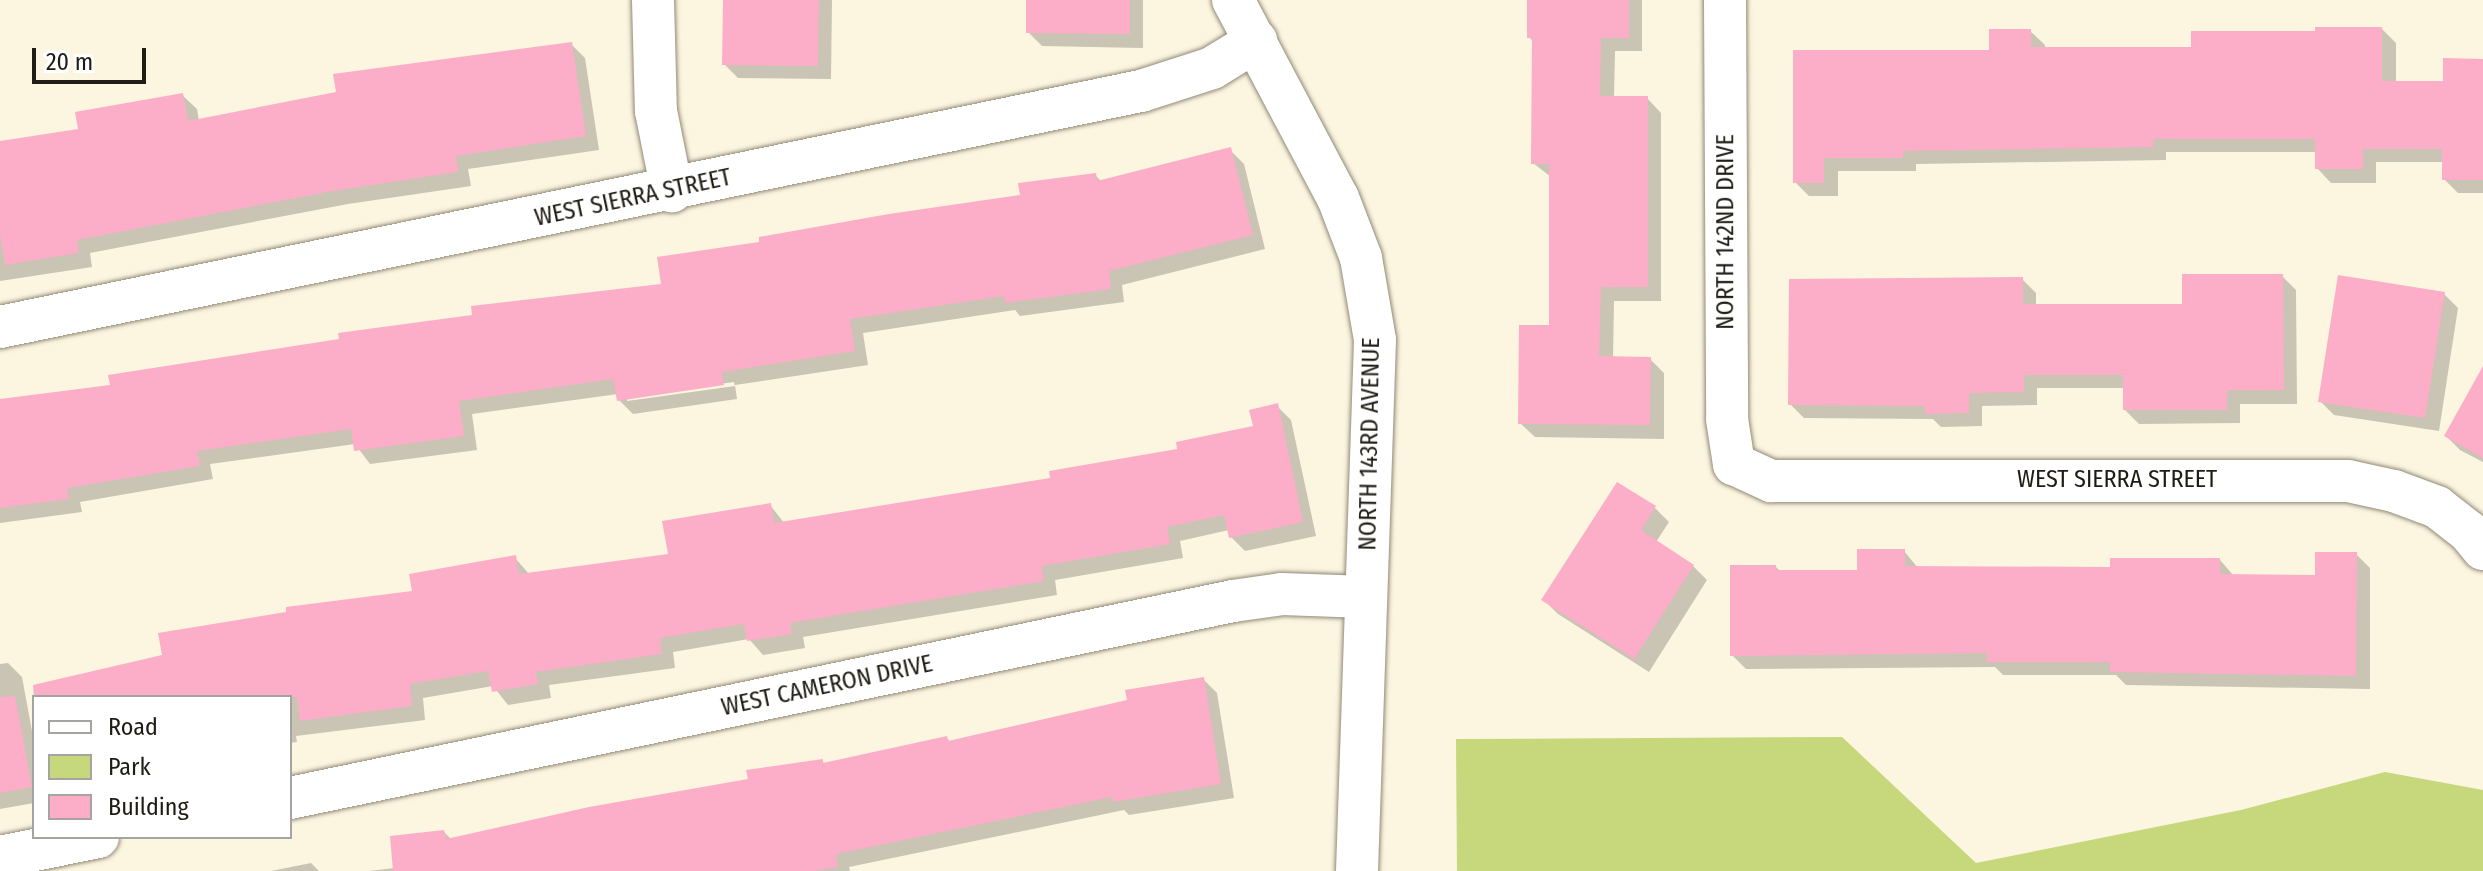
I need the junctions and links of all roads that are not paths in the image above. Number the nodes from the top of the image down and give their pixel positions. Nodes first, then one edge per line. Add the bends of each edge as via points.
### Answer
1 (653, 0) edge
2 (1233, 0) edge
3 (1725, 0) edge
4 (1256, 41) junction
5 (672, 191) junction
6 (0, 327) edge
7 (1734, 464) joint
8 (2483, 549) edge
9 (1366, 597) junction
10 (292, 798) edge
11 (88, 839) edge
12 (0, 857) edge
13 (1357, 871) edge

1 - 5 street via 656,111
2 - 4 street, NORTH 143RD AVENUE
3 - 7 street, NORTH 142ND DRIVE via 1727,419
4 - 5 street, WEST SIERRA STREET via 1212,68 1141,91
4 - 9 street, NORTH 143RD AVENUE via 1338,198 1368,289 1376,395
5 - 6 street, WEST SIERRA STREET
7 - 8 street, WEST SIERRA STREET via 1771,481 2348,481 2437,507
9 - 10 street, WEST CAMERON DRIVE via 1282,594 1233,601
9 - 13 street, NORTH 143RD AVENUE
11 - 12 street

